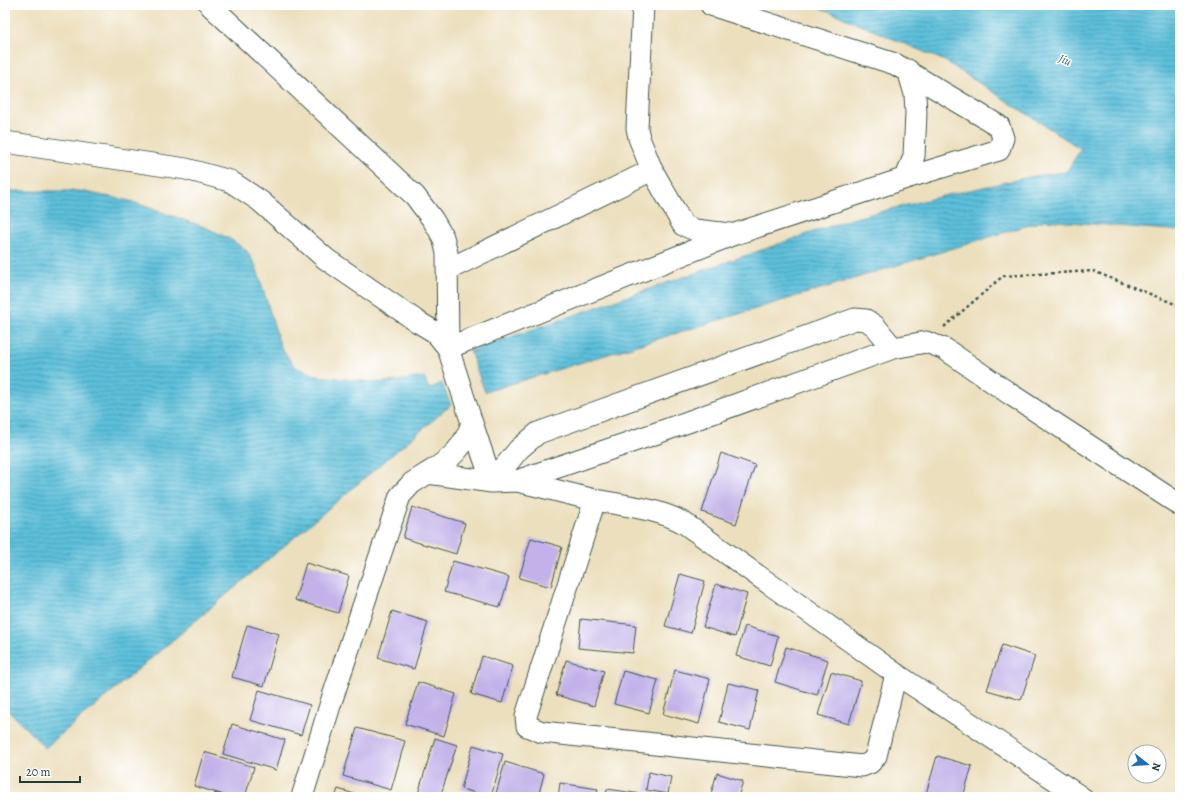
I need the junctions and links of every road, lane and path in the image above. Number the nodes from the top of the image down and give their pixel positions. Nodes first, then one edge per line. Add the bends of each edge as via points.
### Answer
1 (210, 5) edge
2 (643, 5) edge
3 (711, 5) edge
4 (908, 70) junction
5 (5, 142) edge
6 (652, 170) junction
7 (906, 178) junction
8 (732, 235) junction
9 (447, 270) junction
10 (1180, 306) edge
11 (926, 342) junction
12 (448, 348) junction
13 (893, 348) junction
14 (472, 423) junction
15 (428, 473) junction
16 (517, 481) junction
17 (492, 482) junction
18 (595, 500) junction
19 (1180, 505) edge
20 (896, 674) junction
21 (302, 797) edge
22 (1081, 797) edge

1 - 9 street via 415,196 443,238 447,253
2 - 6 street via 637,128
3 - 4 street
4 - 7 street via 915,94 916,113 914,156
4 - 7 street via 999,126 1003,138 999,150
5 - 12 street via 186,169 230,181 260,201 326,259 435,332
6 - 8 street via 683,225 695,230
6 - 9 street
7 - 8 street
8 - 12 street
9 - 12 street
10 - 11 path via 1092,271 1003,276
11 - 13 street
11 - 19 street via 945,349
12 - 14 street
13 - 16 street
13 - 17 street via 875,326 866,320 855,319 538,433 519,449
14 - 15 street via 459,450
14 - 17 street
15 - 17 street
15 - 21 street via 412,482 400,496
16 - 17 street
16 - 18 street
18 - 20 street via 654,510 684,523
18 - 20 street via 526,716 527,726 542,732 862,766 870,763 876,756
20 - 22 street

